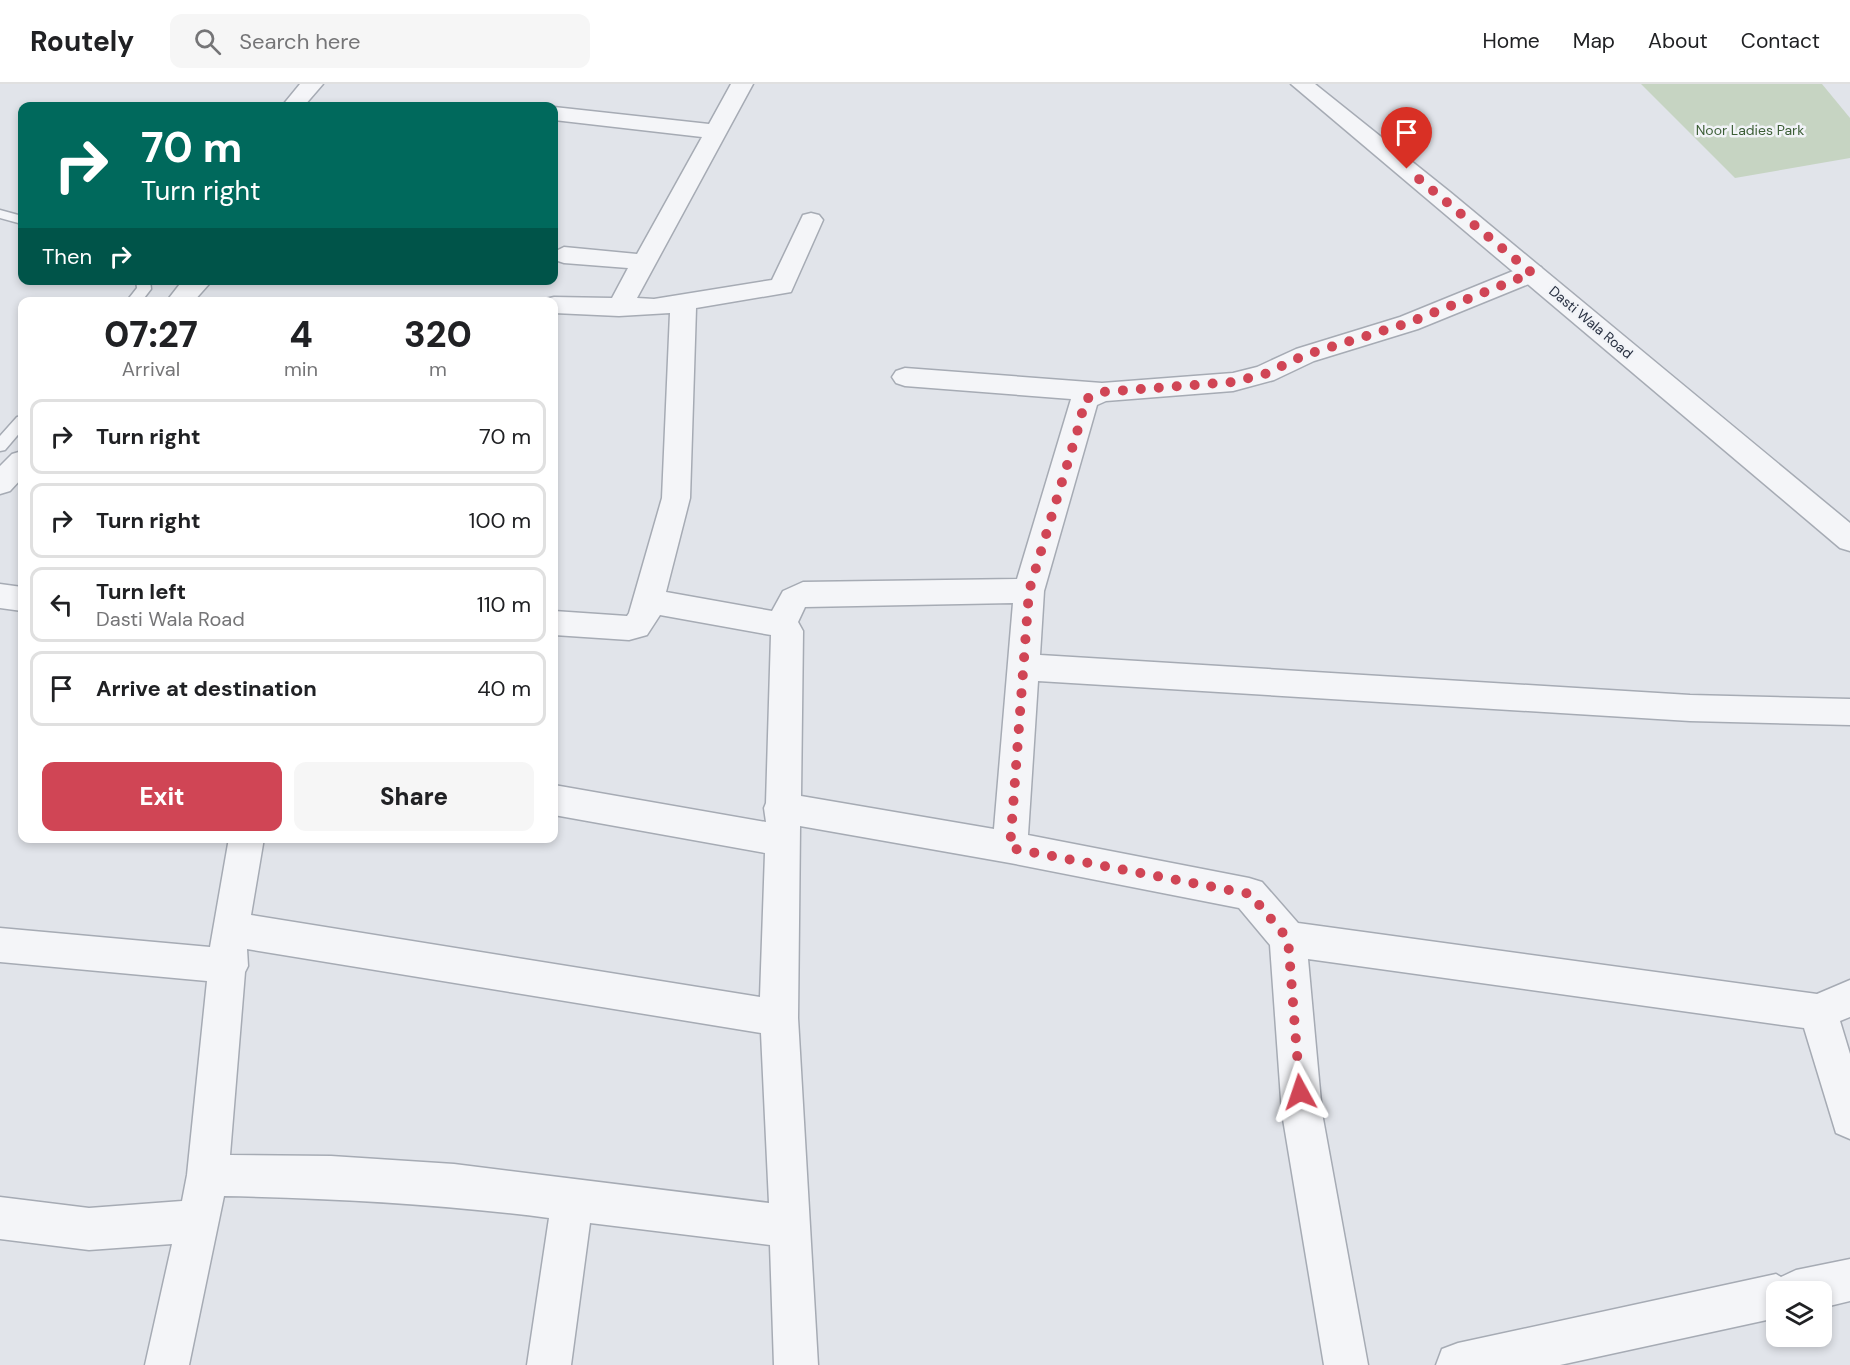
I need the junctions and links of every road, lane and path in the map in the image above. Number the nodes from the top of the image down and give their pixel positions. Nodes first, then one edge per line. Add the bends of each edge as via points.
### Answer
1 (312, 84) edge
2 (742, 84) edge
3 (1302, 84) edge
4 (296, 102) edge
5 (558, 113) edge
6 (716, 132) junction
7 (0, 214) edge
8 (18, 219) edge
9 (811, 220) dead end
10 (564, 255) dead end
11 (644, 262) junction
12 (1532, 273) junction
13 (201, 288) edge
14 (186, 297) edge
15 (682, 302) junction
16 (558, 305) edge
17 (619, 308) junction
18 (905, 377) dead end
19 (1102, 392) junction
20 (18, 426) edge
21 (0, 446) edge
22 (18, 465) edge
23 (0, 484) edge
24 (1850, 540) edge
25 (1029, 591) junction
26 (0, 596) edge
27 (18, 598) edge
28 (648, 601) junction
29 (558, 623) edge
30 (781, 625) junction
31 (1024, 667) junction
32 (1850, 712) edge
33 (558, 800) edge
34 (781, 824) junction
35 (246, 843) edge
36 (1010, 848) junction
37 (1288, 939) junction
38 (0, 945) edge
39 (230, 948) junction
40 (1834, 1005) edge
41 (779, 1018) junction
42 (1850, 1119) edge
43 (208, 1175) junction
44 (572, 1200) junction
45 (0, 1218) edge
46 (197, 1221) junction
47 (791, 1227) junction
48 (1850, 1280) edge
49 (1832, 1284) edge
50 (1766, 1298) edge
51 (167, 1365) edge
52 (549, 1365) edge
53 (796, 1365) edge
54 (1346, 1365) edge
55 (1458, 1365) edge

1 - 4 street
2 - 6 street
3 - 12 street, Dasti Wala Road
5 - 6 street
6 - 11 street
7 - 8 lane
9 - 15 street via 782,286
10 - 11 street
11 - 17 street
12 - 19 street via 1408,323 1305,355 1265,374 1233,382
12 - 24 street, Dasti Wala Road
13 - 14 street
15 - 17 street
15 - 28 street via 676,498
16 - 17 street
18 - 19 street
19 - 25 street via 1084,400
20 - 21 lane
22 - 23 street
25 - 30 street via 803,594 794,599
25 - 31 street
26 - 27 street
28 - 29 street via 643,620 636,626
28 - 30 street
30 - 34 street via 787,631 788,643
31 - 32 street via 1690,708
31 - 36 street
33 - 34 street
34 - 36 street
34 - 41 street
35 - 39 street
36 - 37 street via 1250,894
37 - 40 street
37 - 54 street via 1302,1113
38 - 39 street
39 - 41 street
39 - 43 street
40 - 42 street
41 - 47 street
43 - 44 street via 331,1177
43 - 46 street
44 - 47 street
44 - 52 street
45 - 46 street via 88,1229
46 - 51 street
47 - 53 street
48 - 49 street
50 - 55 street

